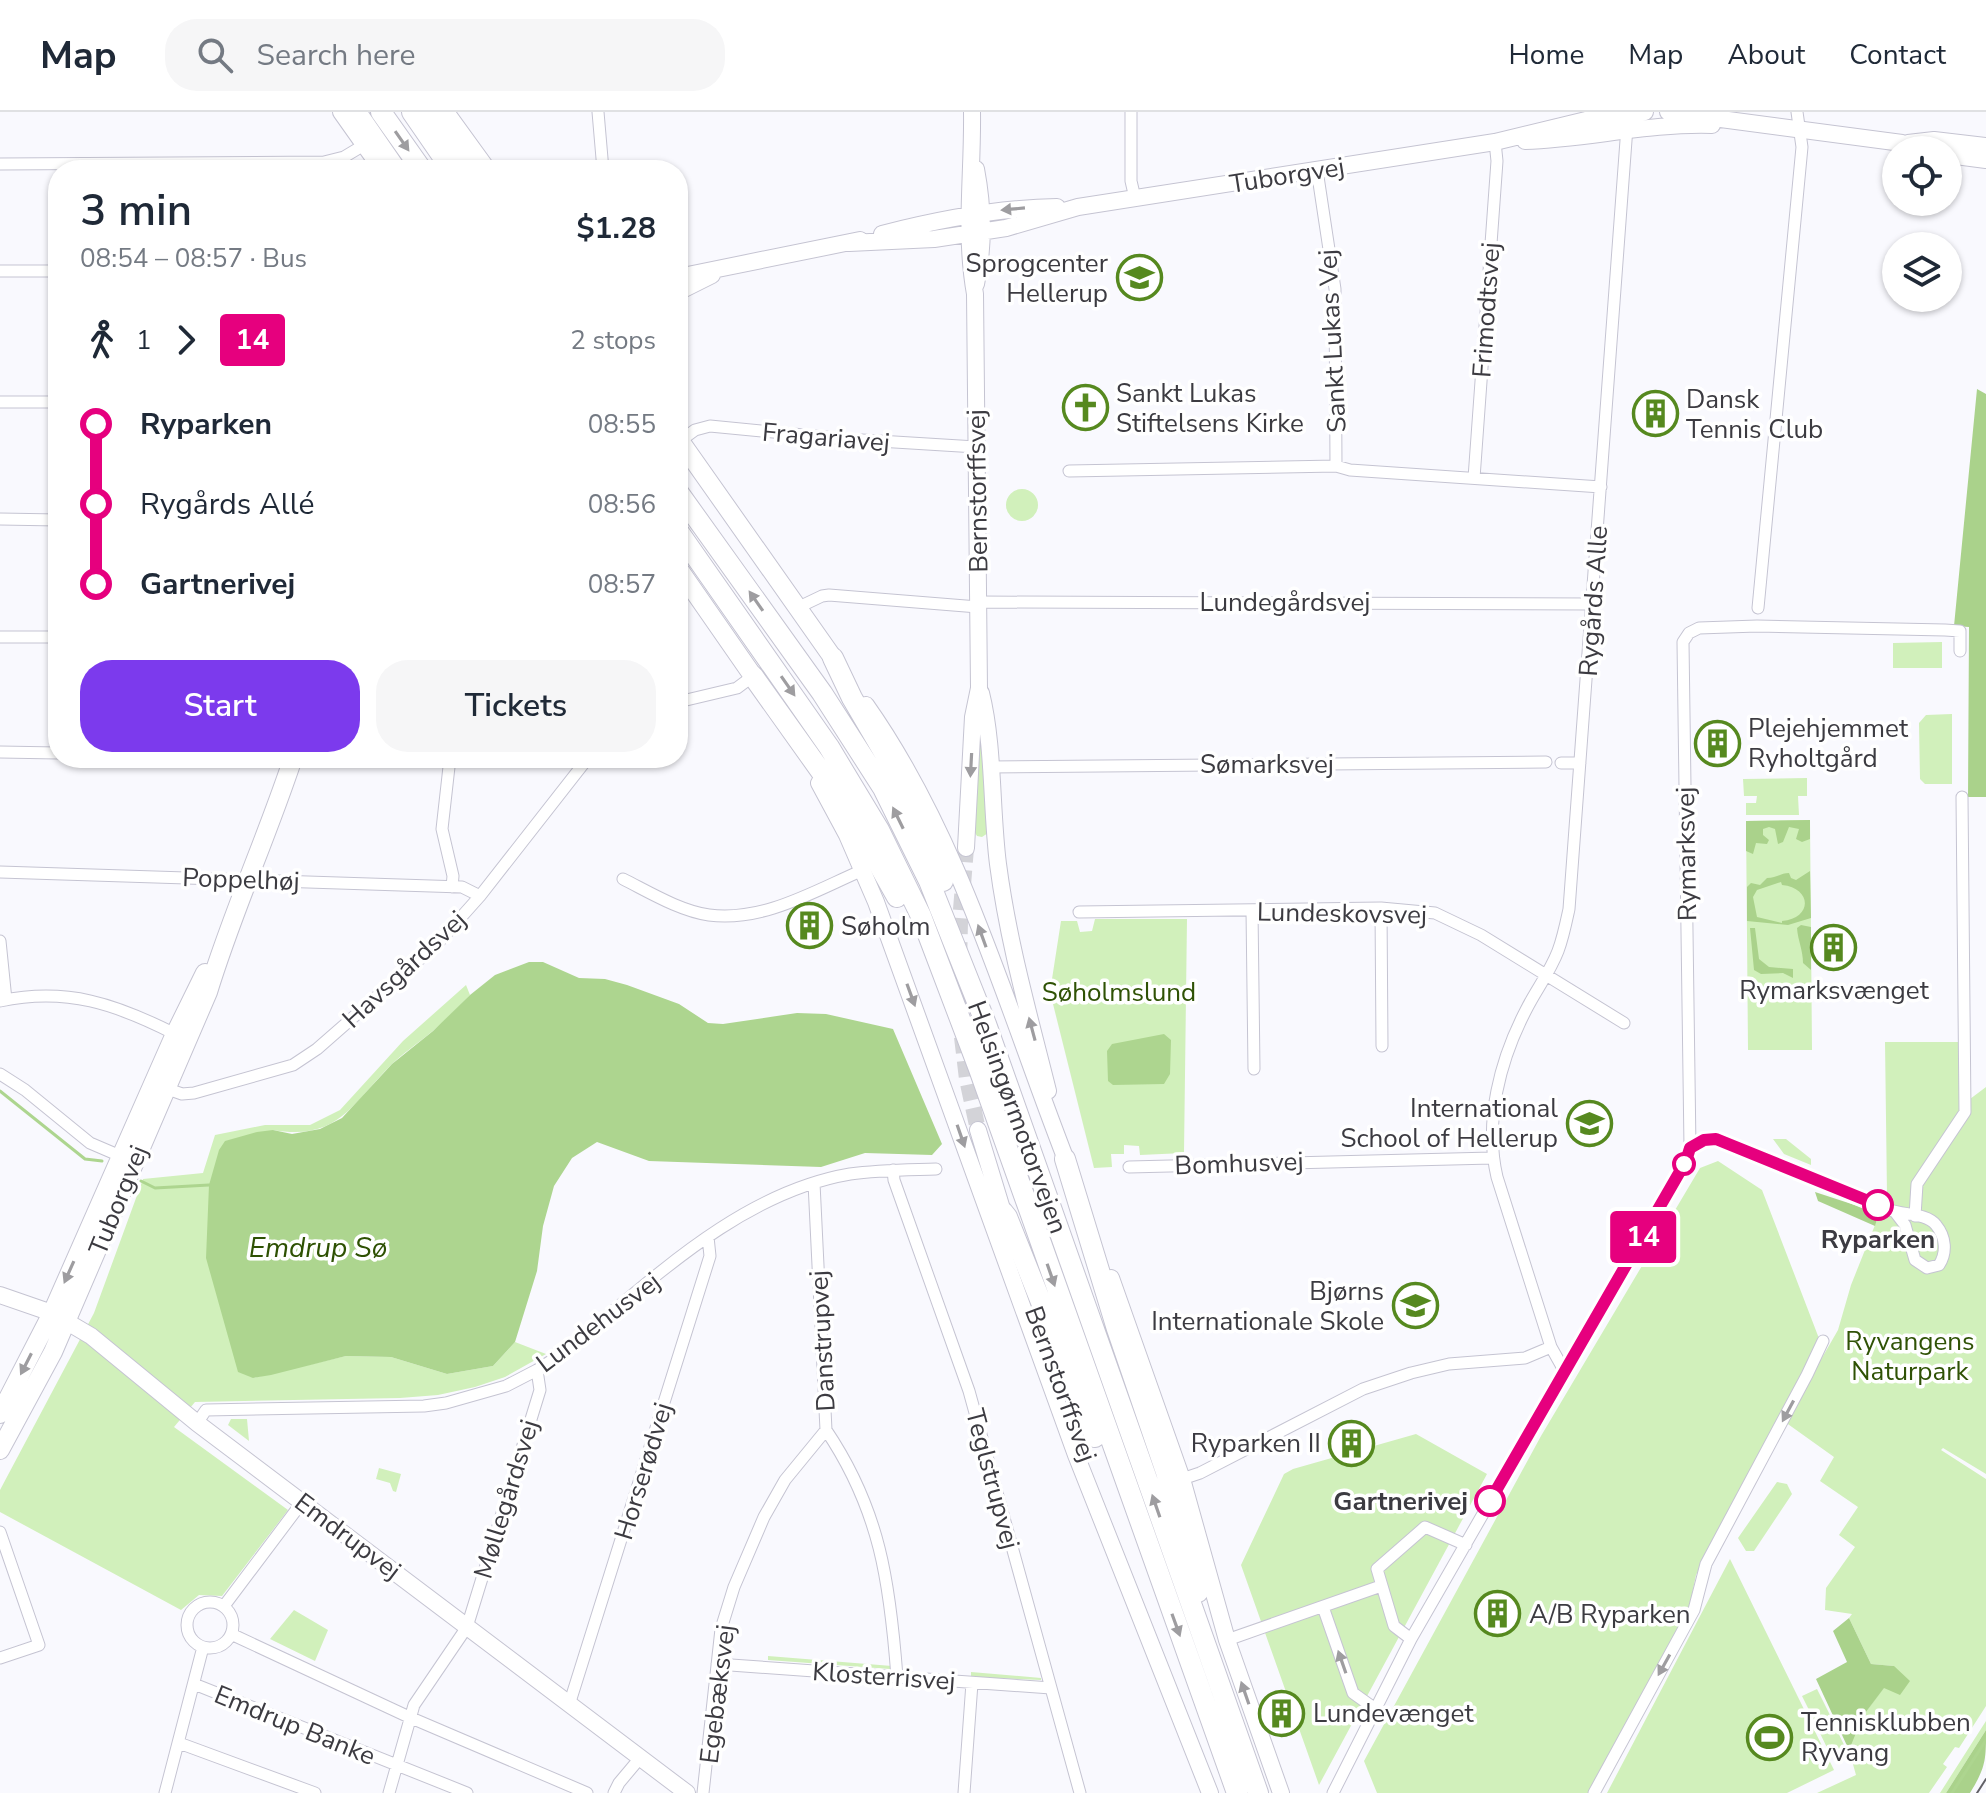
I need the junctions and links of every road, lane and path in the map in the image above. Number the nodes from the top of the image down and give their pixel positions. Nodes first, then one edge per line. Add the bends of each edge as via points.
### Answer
1 (341, 112) edge
2 (356, 112) edge
3 (381, 112) edge
4 (412, 112) edge
5 (428, 112) edge
6 (446, 112) edge
7 (598, 112) edge
8 (972, 112) edge
9 (1131, 112) edge
10 (1668, 112) edge
11 (1705, 112) edge
12 (1797, 112) edge
13 (1626, 116) edge
14 (1646, 119) edge
15 (1742, 123) junction
16 (1799, 130) junction
17 (1882, 140) edge
18 (1495, 142) junction
19 (1962, 143) edge
20 (364, 145) junction
21 (1986, 146) edge
22 (1962, 157) edge
23 (332, 160) edge
24 (375, 160) edge
25 (389, 160) edge
26 (415, 160) edge
27 (445, 160) edge
28 (462, 160) edge
29 (481, 160) edge
30 (602, 160) edge
31 (1986, 160) edge
32 (0, 164) edge
33 (48, 164) edge
34 (1317, 170) junction
35 (1135, 198) junction
36 (1078, 207) junction
37 (974, 214) junction
38 (975, 232) junction
39 (849, 243) junction
40 (724, 269) junction
41 (0, 271) edge
42 (48, 271) edge
43 (688, 275) edge
44 (688, 287) edge
45 (0, 402) edge
46 (48, 402) edge
47 (688, 434) edge
48 (976, 447) junction
49 (688, 452) edge
50 (1336, 466) junction
51 (1069, 471) dead end
52 (1474, 478) junction
53 (1601, 487) junction
54 (688, 506) edge
55 (0, 519) edge
56 (48, 520) edge
57 (688, 545) edge
58 (688, 582) edge
59 (978, 604) junction
60 (1592, 604) junction
61 (799, 607) junction
62 (1758, 608) dead end
63 (0, 637) edge
64 (48, 637) edge
65 (1960, 651) dead end
66 (833, 658) junction
67 (753, 676) junction
68 (979, 688) junction
69 (688, 700) edge
70 (0, 752) edge
71 (48, 753) edge
72 (1546, 762) dead end
73 (1561, 763) dead end
74 (1580, 763) junction
75 (989, 767) junction
76 (289, 768) edge
77 (449, 768) edge
78 (580, 768) edge
79 (1962, 797) dead end
80 (966, 848) tunnel mouth
81 (863, 870) junction
82 (0, 872) edge
83 (250, 879) junction
84 (623, 879) dead end
85 (452, 887) junction
86 (480, 896) junction
87 (1381, 908) junction
88 (1252, 910) junction
89 (1079, 912) dead end
90 (0, 941) edge
91 (223, 943) junction
92 (1545, 976) junction
93 (3, 1001) edge
94 (1624, 1023) dead end
95 (175, 1034) junction
96 (1382, 1046) dead end
97 (979, 1069) junction
98 (1254, 1069) dead end
99 (0, 1074) edge
100 (165, 1088) junction
101 (1012, 1098) junction
102 (978, 1130) tunnel mouth
103 (1690, 1148) junction
104 (1492, 1158) junction
105 (1065, 1159) junction
106 (127, 1160) junction
107 (1129, 1167) dead end
108 (936, 1169) dead end
109 (893, 1170) junction
110 (814, 1183) junction
111 (1003, 1212) junction
112 (1895, 1212) junction
113 (1915, 1216) junction
114 (708, 1237) junction
115 (0, 1295) edge
116 (60, 1317) junction
117 (1823, 1341) dead end
118 (1551, 1347) junction
119 (537, 1370) junction
120 (1565, 1372) junction
121 (0, 1414) edge
122 (197, 1423) junction
123 (826, 1430) junction
124 (0, 1450) edge
125 (1182, 1479) junction
126 (303, 1501) junction
127 (0, 1532) edge
128 (1466, 1545) junction
129 (1150, 1552) junction
130 (1381, 1586) junction
131 (224, 1606) junction
132 (1323, 1607) junction
133 (467, 1627) junction
134 (231, 1634) junction
135 (1149, 1637) junction
136 (1411, 1639) junction
137 (1227, 1640) junction
138 (203, 1647) junction
139 (0, 1658) edge
140 (717, 1664) junction
141 (897, 1677) junction
142 (972, 1683) junction
143 (194, 1684) junction
144 (1219, 1686) junction
145 (1051, 1688) junction
146 (569, 1705) junction
147 (1374, 1708) junction
148 (409, 1717) junction
149 (179, 1743) junction
150 (640, 1758) junction
151 (396, 1766) junction
152 (1345, 1766) junction
153 (165, 1793) edge
154 (315, 1793) edge
155 (389, 1793) edge
156 (467, 1793) edge
157 (587, 1793) edge
158 (614, 1793) edge
159 (687, 1793) edge
160 (703, 1793) edge
161 (964, 1793) edge
162 (1080, 1793) edge
163 (1210, 1793) edge
164 (1237, 1793) edge
165 (1258, 1793) edge
166 (1281, 1793) edge
167 (1325, 1793) edge
168 (1333, 1793) edge
169 (1594, 1793) edge

1 - 20 street
2 - 25 highway
3 -> 26 highway
4 - 27 highway
5 - 28 highway
6 - 29 street
7 - 30 street
8 - 37 street, Bernstorffsvej via 980,189
9 - 35 street
10 - 15 street
11 - 15 street
12 - 16 street
13 - 14 street
13 - 18 street, Tuborgvej
13 - 53 street, Rygårds Alle
14 - 15 street
15 - 16 street
16 - 17 street
16 - 62 street via 1802,147
18 - 34 street, Tuborgvej
18 - 52 street, Frimodtsvej
19 - 21 street
20 - 23 street
20 - 24 street
22 - 31 street
32 - 33 street
34 - 35 street, Tuborgvej
34 - 50 street, Sankt Lukas Vej via 1335,289
35 - 36 street, Tuborgvej
36 -> 37 street, Tuborgvej
36 - 38 street, Tuborgvej
37 - 38 street, Bernstorffsvej
37 - 39 street, Tuborgvej
38 - 39 street, Tuborgvej
38 - 48 street, Bernstorffsvej via 982,259 975,294
39 - 40 street, Tuborgvej
40 - 43 street, Tuborgvej
40 - 44 street, Tuborgvej
41 - 42 street
45 - 46 street
47 - 48 street, Fragariavej via 710,426
48 - 59 street, Bernstorffsvej
49 - 61 main road
50 - 51 street, Sankt Lukas Vej
50 - 52 street, Sankt Lukas Vej
52 - 53 street, Sankt Lukas Vej
53 - 60 street, Rygårds Alle
101 -> 54 highway, Helsingørmotorvejen via 929,881 883,788
55 - 56 street
57 -> 97 highway, Helsingørmotorvejen via 822,736 873,819 921,916
58 - 67 main road
59 - 60 street, Lundegårdsvej
59 - 61 street, Lundegårdsvej via 829,595
59 - 68 street, Bernstorffsvej
60 - 74 street, Rygårds Alle
61 - 66 main road
63 - 64 street
65 - 103 street, Rymarksvej via 1960,631 1945,630 1699,628 1683,642
66 - 101 highway via 889,761 953,903
105 -> 66 street via 942,839 878,722
67 - 69 street via 737,688
67 - 81 street via 810,767
67 - 97 highway via 865,837
68 - 75 street, Bernstorffsvej
68 -> 80 street, Bernstorffsvej
70 - 71 street
72 - 75 street, Sømarksvej
73 - 74 street
74 - 92 street, Rygårds Alle via 1569,909
105 -> 75 street, Bernstorffsvej via 1011,945
76 - 83 main road, Tuborgvej
77 - 85 street via 442,829
78 - 86 street, Havsgårdsvej
79 - 113 street via 1965,1112 1917,1184
81 - 84 street via 763,913 732,916 683,908
81 -> 135 street via 1076,1455
82 - 83 street, Poppelhøj
83 - 85 street, Poppelhøj
83 - 91 main road, Tuborgvej
85 - 86 street, Poppelhøj
86 - 100 street, Havsgårdsvej via 438,943 293,1065 194,1093
87 - 88 street, Lundeskovsvej
87 - 92 street, Lundeskovsvej via 1435,913
87 - 96 street
88 - 89 street, Lundeskovsvej
88 - 98 street
90 - 93 street
91 - 95 main road, Tuborgvej
91 - 100 main road, Tuborgvej via 208,992
92 - 94 street, Lundeskovsvej
92 - 104 street, Rygårds Alle via 1501,1075
93 - 95 street via 58,996 86,1000 127,1009
95 - 106 main road, Tuborgvej
97 -> 129 highway, Helsingørmotorvejen
99 - 106 street via 90,1143
100 - 106 main road, Tuborgvej
144 -> 101 highway, Helsingørmotorvejen
102 - 111 street, Bernstorffsvej
103 - 112 street via 1716,1139
103 - 120 street
104 - 107 street, Bomhusvej
104 - 118 street, Rygårds Alle
105 - 125 street
105 - 144 highway via 1177,1507
106 - 116 main road, Tuborgvej
108 - 109 street, Lundehusvej
109 - 110 street, Lundehusvej
109 - 145 street, Teglstrupvej via 969,1391
110 - 114 street, Lundehusvej via 745,1212
110 - 123 street, Danstrupvej
111 - 129 highway via 1108,1471
111 - 135 street, Bernstorffsvej via 1000,1218
112 - 113 street
112 - 113 street via 1905,1225 1915,1260 1927,1268 1939,1265 1945,1249 1938,1226
114 - 119 street, Lundehusvej
114 - 146 street, Horserødvej via 710,1256
115 - 116 street, Emdrupvej
116 -> 121 main road, Tuborgvej
116 - 122 street, Emdrupvej
116 - 124 main road, Tuborgvej
117 -> 169 street via 1706,1564 1694,1610
118 - 120 street, Rygårds Alle
118 - 125 street via 1525,1358 1449,1364 1363,1389
119 - 122 street, Lundehusvej via 506,1386 446,1403 206,1410
119 - 133 street, Møllegårdsvej via 540,1390
120 - 128 street
122 - 126 street, Emdrupvej
123 - 140 street, Egebæksvej via 785,1480 764,1517 734,1587
123 - 141 street, Danstrupvej via 874,1527 887,1577
125 - 137 street
126 - 131 street
126 - 133 street, Emdrupvej
127 - 139 street via 39,1645
128 - 130 street via 1425,1527 1377,1569
128 - 136 street
129 -> 164 highway, Helsingørmotorvejen
130 - 132 street
130 - 136 street via 1394,1626
131 - 134 street via 232,1619
131 - 138 street via 209,1601 190,1613 189,1637
132 - 137 street
147 -> 132 street via 1353,1693
133 - 146 street, Emdrupvej
133 - 148 street, Emdrup Banke
134 - 138 street via 219,1646
134 - 148 street, Emdrup Banke
135 - 163 street
136 - 147 street
166 -> 137 street
138 - 143 street
140 - 141 street, Klosterrisvej
140 - 160 street, Egebæksvej
141 - 142 street, Klosterrisvej
142 - 145 street, Klosterrisvej
142 - 161 street
143 - 149 street
143 - 151 street, Emdrup Banke
144 - 165 highway, Helsingørmotorvejen
145 - 162 street, Teglstrupvej
146 - 150 street, Emdrupvej
147 - 152 street
148 - 151 street, Emdrup Banke
148 - 157 street, Emdrup Banke
149 - 153 street
149 - 154 street
150 - 158 street
150 - 159 street, Emdrupvej
151 - 155 street, Emdrup Banke
151 - 156 street, Emdrup Banke
152 - 167 street
152 - 168 street

